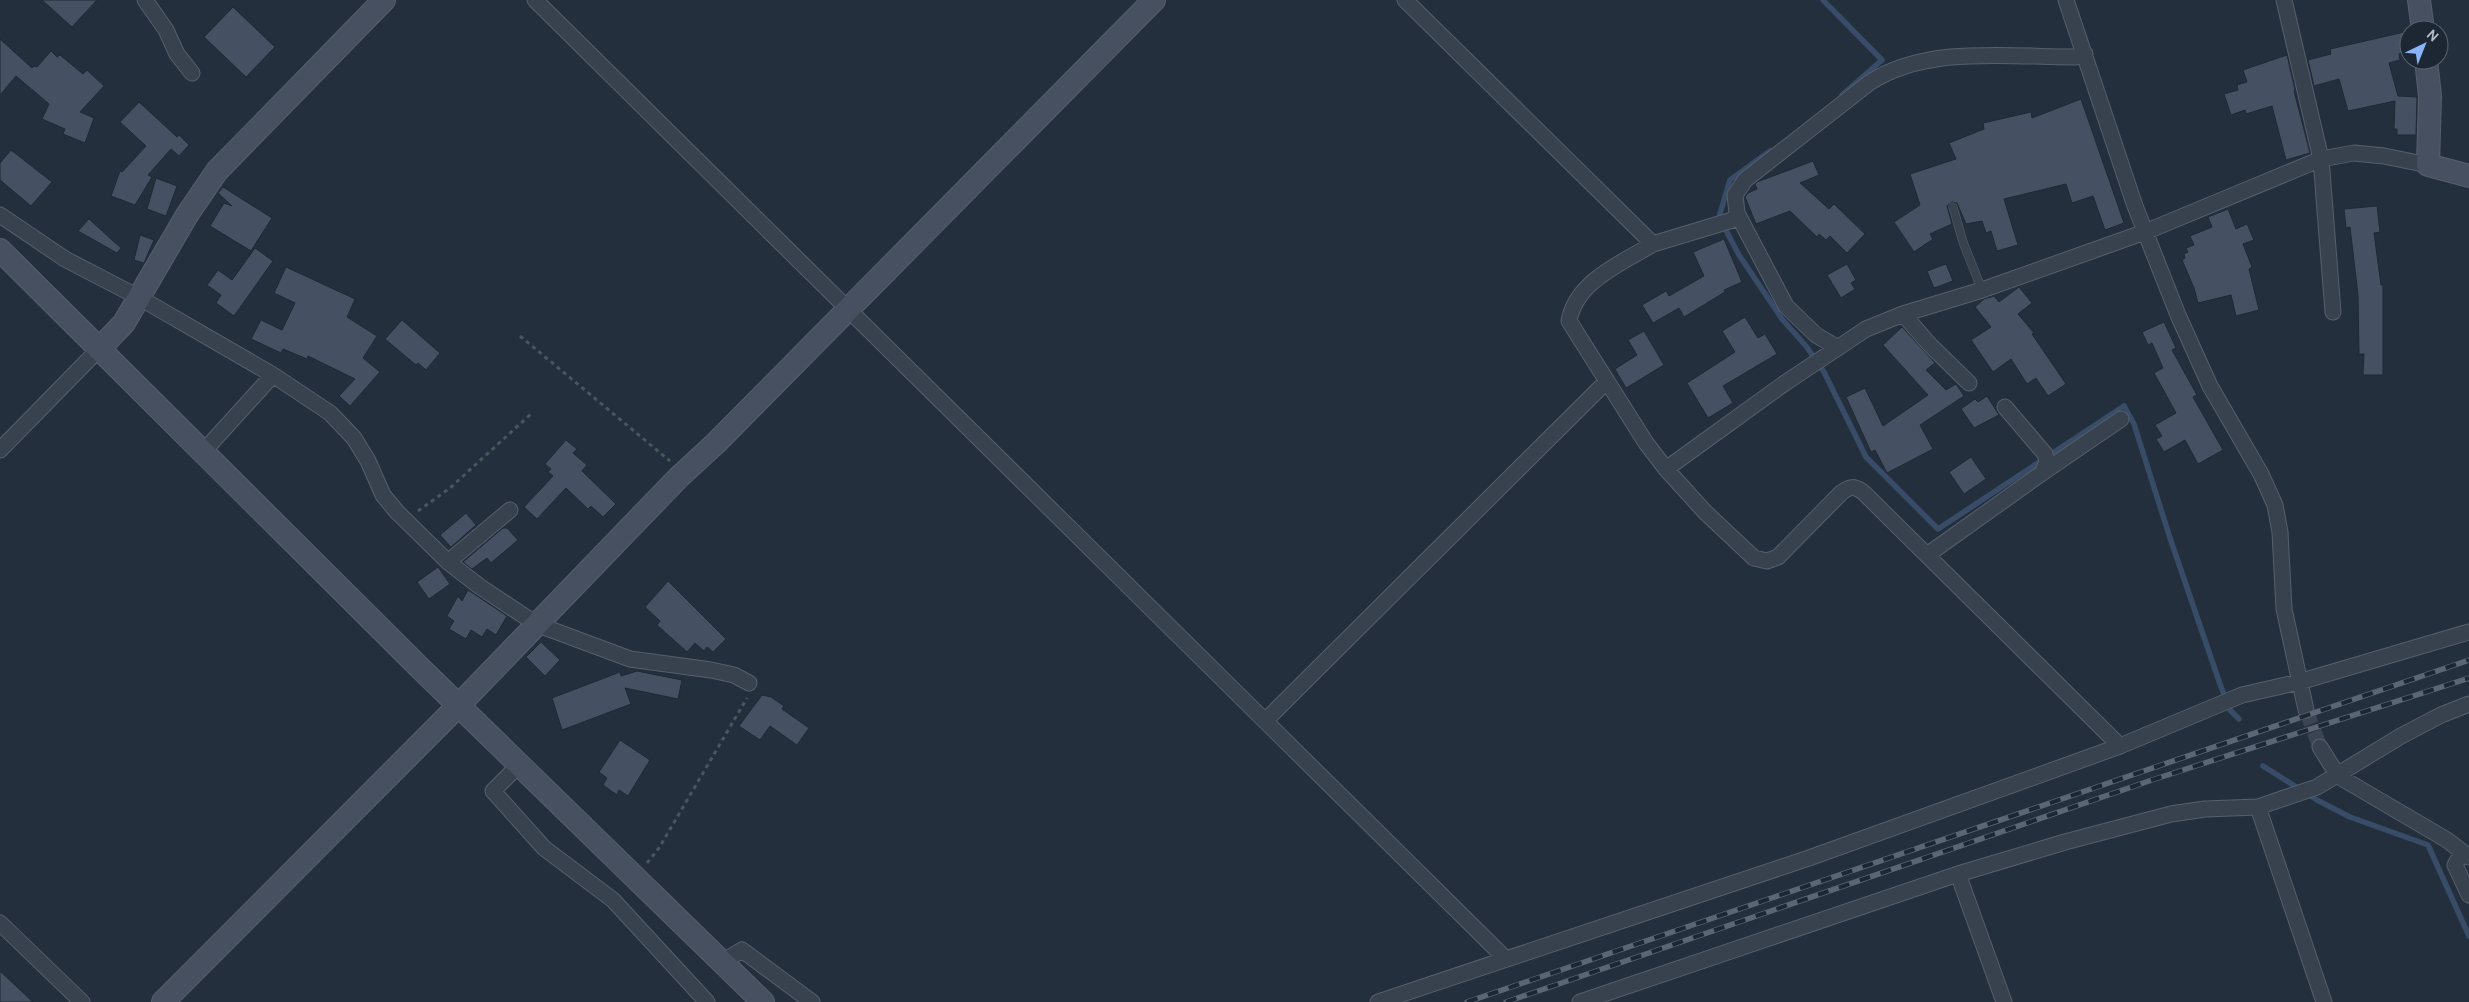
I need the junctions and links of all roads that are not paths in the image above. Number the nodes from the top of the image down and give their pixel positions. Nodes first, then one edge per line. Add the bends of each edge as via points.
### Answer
1 (145, 0) edge
2 (384, 0) edge
3 (535, 0) edge
4 (1154, 0) edge
5 (1405, 0) edge
6 (2066, 0) edge
7 (2284, 0) edge
8 (2419, 0) edge
9 (2422, 20) edge
10 (2085, 54) junction
11 (2427, 70) edge
12 (192, 73) dead end
13 (2321, 159) junction
14 (2428, 165) junction
15 (2469, 176) edge
16 (1953, 207) dead end
17 (0, 215) edge
18 (1739, 218) junction
19 (2145, 232) junction
20 (1653, 244) junction
21 (0, 250) edge
22 (1982, 290) junction
23 (140, 298) junction
24 (848, 310) junction
25 (2333, 312) dead end
26 (1903, 314) junction
27 (1838, 348) junction
28 (99, 349) junction
29 (273, 375) junction
30 (1607, 381) junction
31 (1969, 383) dead end
32 (2004, 407) dead end
33 (2121, 420) dead end
34 (0, 450) edge
35 (203, 452) junction
36 (1666, 469) junction
37 (2042, 473) junction
38 (510, 510) dead end
39 (1926, 555) junction
40 (448, 562) junction
41 (536, 624) junction
42 (2469, 632) edge
43 (2299, 682) junction
44 (749, 684) road end
45 (2469, 704) edge
46 (459, 705) junction
47 (2306, 710) tunnel mouth
48 (1266, 720) junction
49 (2120, 746) junction
50 (2320, 747) tunnel mouth
51 (520, 764) junction
52 (2338, 776) junction
53 (2258, 807) junction
54 (2466, 855) edge
55 (1958, 874) junction
56 (2469, 895) edge
57 (0, 923) edge
58 (1505, 958) junction
59 (722, 962) junction
60 (82, 1002) edge
61 (162, 1002) edge
62 (707, 1002) edge
63 (763, 1002) edge
64 (812, 1002) edge
65 (1378, 1002) edge
66 (1580, 1002) edge
67 (2004, 1002) edge
68 (2324, 1002) edge

1 - 12 street
2 - 23 street via 217,171 187,215
3 - 24 street
4 - 24 street
5 - 20 street
6 - 10 street
7 - 13 street
8 - 9 street
10 - 18 street via 1944,57 1908,64 1884,73 1745,180 1735,195
10 - 19 street
11 - 14 street via 2430,96
13 - 14 street via 2354,153
13 - 19 street
13 - 25 street
14 - 15 street
16 - 22 lane
17 - 23 street via 65,259
18 - 20 street
18 - 27 street via 1786,306 1816,334
19 - 22 street
19 - 43 street via 2210,386 2276,505 2284,609
20 - 30 street via 1591,283 1570,314 1568,321
21 - 28 street
22 - 26 street
23 - 28 street via 124,323
23 - 29 street
24 - 41 street
24 - 48 street
26 - 27 street via 1866,329
26 - 31 street
27 - 36 street
28 - 34 street
28 - 35 street
29 - 35 street
29 - 40 street via 330,414 354,438 383,495
30 - 36 street
30 - 48 street
32 - 37 street via 2046,454 2048,462
33 - 37 street
35 - 46 street
36 - 39 street via 1705,512 1754,558 1767,561 1778,558 1849,487 1863,492
37 - 39 street
38 - 40 street
39 - 49 street
40 - 41 street
41 - 44 street via 630,659 711,670 734,675
41 - 46 street
42 - 43 street
43 - 47 street
43 - 49 street via 2242,695
45 - 52 street via 2401,736
46 - 51 street
46 - 61 street
48 - 58 street
49 - 58 street via 1809,858
50 - 52 street
51 - 59 street
51 - 62 street via 493,791 544,848 613,900
52 - 53 street
52 - 54 street via 2447,840
53 - 55 street via 2171,814
53 - 68 street
54 - 56 street via 2455,864
55 - 66 street
55 - 67 street
57 - 60 street
58 - 65 street
59 - 63 street
59 - 64 street via 742,950

